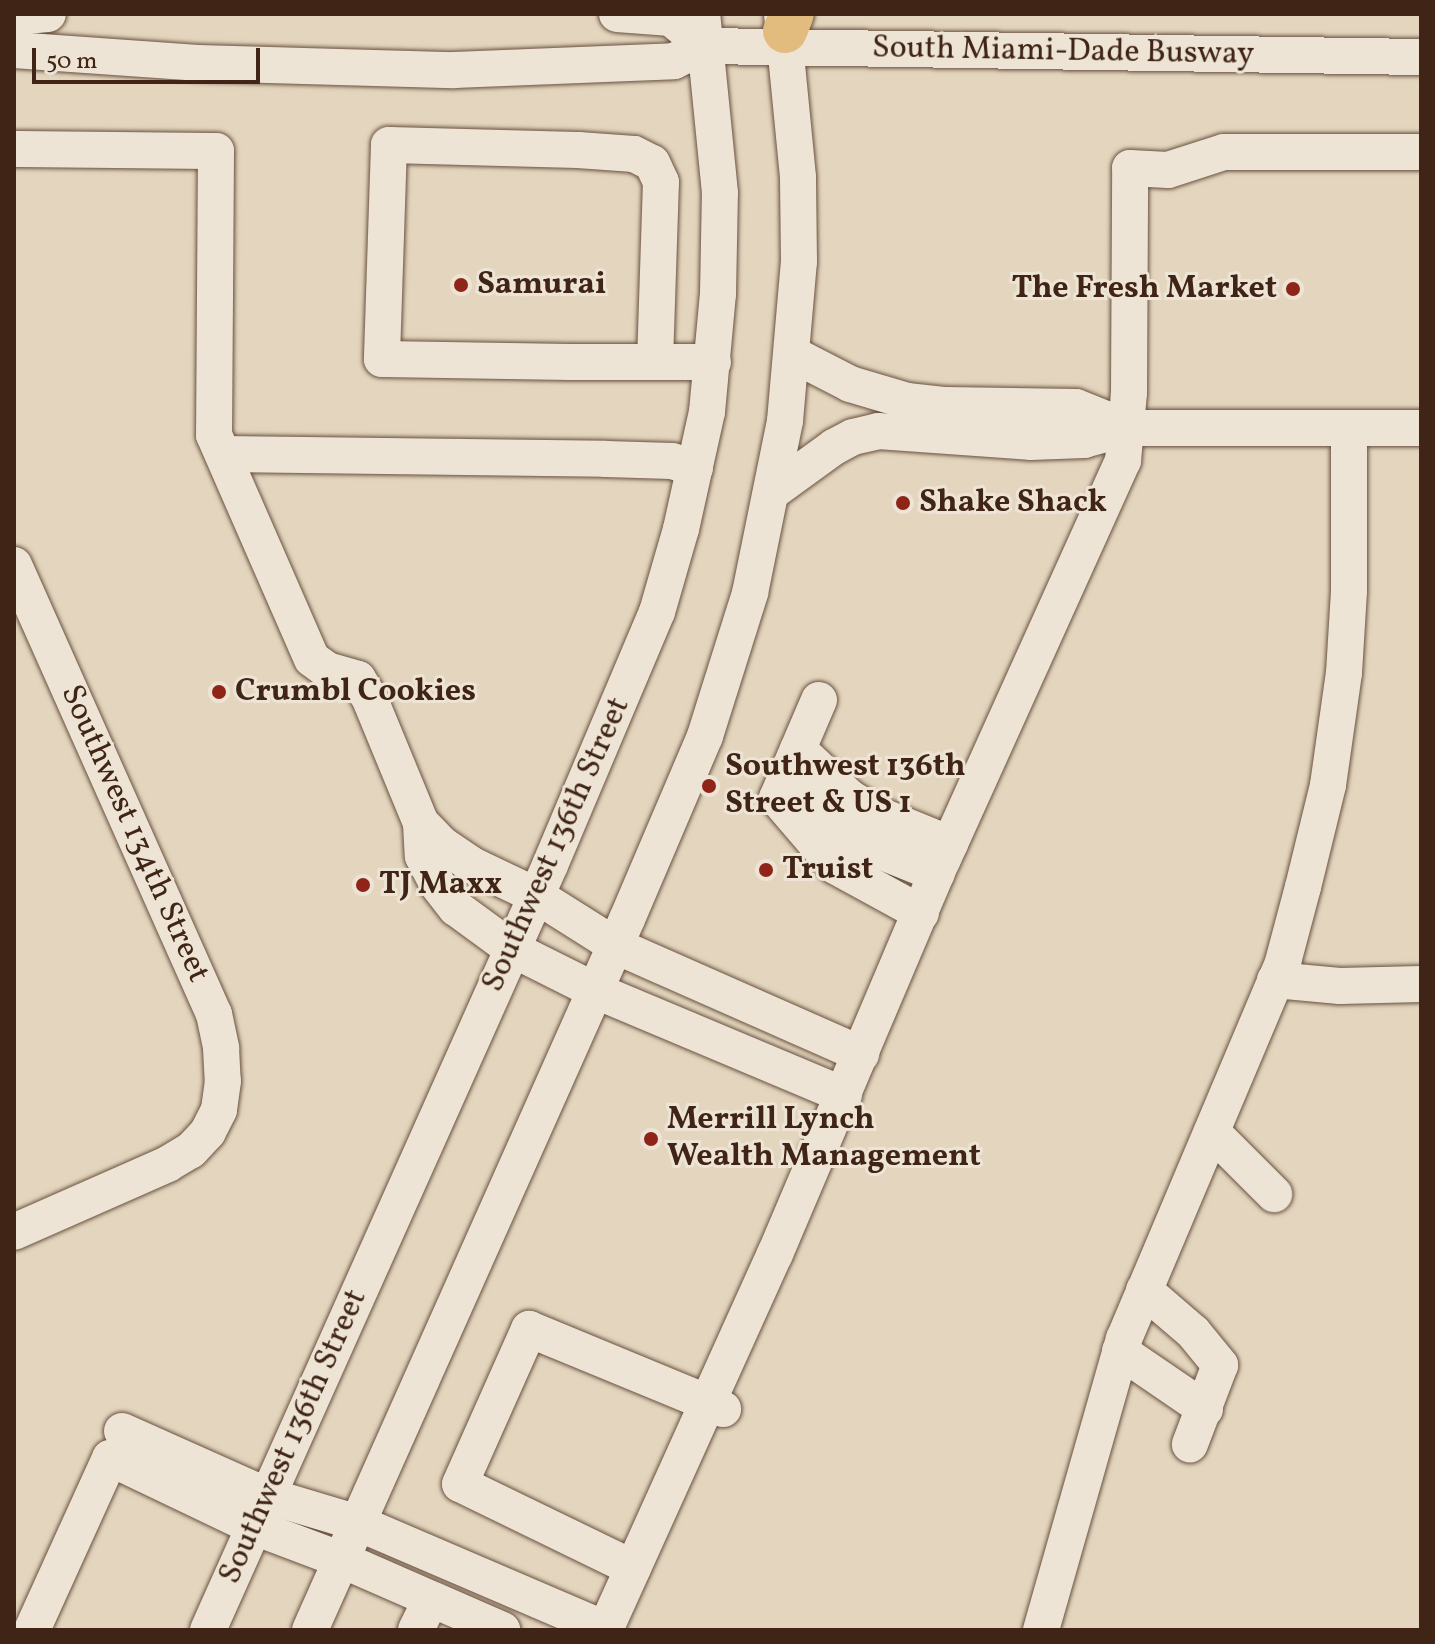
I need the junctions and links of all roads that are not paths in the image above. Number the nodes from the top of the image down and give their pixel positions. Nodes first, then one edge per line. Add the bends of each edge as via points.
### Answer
1 (48, 14) edge
2 (617, 14) edge
3 (14, 17) edge
4 (786, 27) edge
5 (704, 30) edge
6 (14, 50) edge
7 (1421, 57) edge
8 (14, 149) edge
9 (1421, 152) edge
10 (792, 354) junction
11 (655, 362) junction
12 (713, 362) junction
13 (1128, 428) junction
14 (1421, 428) edge
15 (1349, 429) junction
16 (223, 454) junction
17 (695, 468) junction
18 (772, 492) junction
19 (14, 565) edge
20 (819, 700) dead end
21 (789, 770) junction
22 (421, 823) junction
23 (936, 877) junction
24 (537, 896) junction
25 (616, 946) junction
26 (512, 949) junction
27 (1275, 980) junction
28 (1421, 984) edge
29 (596, 991) junction
30 (861, 1054) junction
31 (844, 1095) junction
32 (1212, 1132) junction
33 (1274, 1194) dead end
34 (14, 1232) edge
35 (1144, 1290) junction
36 (1120, 1351) junction
37 (715, 1407) junction
38 (1205, 1409) junction
39 (122, 1431) dead end
40 (1190, 1444) dead end
41 (261, 1512) junction
42 (358, 1523) junction
43 (342, 1560) junction
44 (641, 1565) junction
45 (424, 1614) edge
46 (32, 1630) edge
47 (208, 1630) edge
48 (310, 1630) edge
49 (502, 1630) edge
50 (605, 1630) edge
51 (1041, 1630) edge

1 - 3 street
2 - 5 street via 671,18
4 - 5 street, South Miami-Dade Busway
4 - 7 street, South Miami-Dade Busway
4 - 10 street via 798,177
5 - 6 street, South Miami-Dade Busway via 674,61 454,70 198,63
5 - 12 street, Southwest 136th Street via 720,193
8 - 16 street via 216,151 214,435
9 - 13 street via 1224,152 1168,170 1130,168
10 - 13 street via 850,384 907,401 1076,407
10 - 18 street
11 - 11 street via 661,182 652,163 634,154 578,150 389,145 382,359
11 - 12 street
12 - 17 street, Southwest 136th Street
13 - 15 street
13 - 18 street via 1084,440 1030,442 878,431 834,447
13 - 23 street via 1123,461
14 - 15 street
15 - 27 street via 1349,591 1338,730 1303,887
16 - 17 street via 606,459 672,461
16 - 22 street via 312,659 327,670 358,679
17 - 24 street, Southwest 136th Street via 657,612
18 - 25 street via 750,593 705,736
19 - 34 street, Southwest 134th Street via 214,1014 223,1081 219,1110 191,1150
20 - 21 street
21 - 23 street via 874,813
21 - 23 street via 841,852
22 - 24 street via 472,865
22 - 26 street via 423,856 437,884 456,908
23 - 30 street
24 - 25 street
24 - 26 street, Southwest 136th Street
25 - 29 street
25 - 30 street
26 - 29 street
26 - 41 street, Southwest 136th Street
27 - 28 street via 1340,986
27 - 32 street
29 - 31 street
29 - 42 street
30 - 31 street
31 - 37 street via 814,1184
32 - 33 street
32 - 35 street
35 - 36 street
35 - 38 street via 1193,1332 1220,1365
36 - 38 street
36 - 51 street
37 - 44 street
37 - 44 street via 529,1329 490,1412 460,1484
38 - 40 street
39 - 41 street
41 - 42 street
41 - 43 street
41 - 46 street via 110,1458
41 - 47 street, Southwest 136th Street
42 - 43 street
42 - 50 street
43 - 45 street
43 - 48 street
44 - 50 street
45 - 49 street

